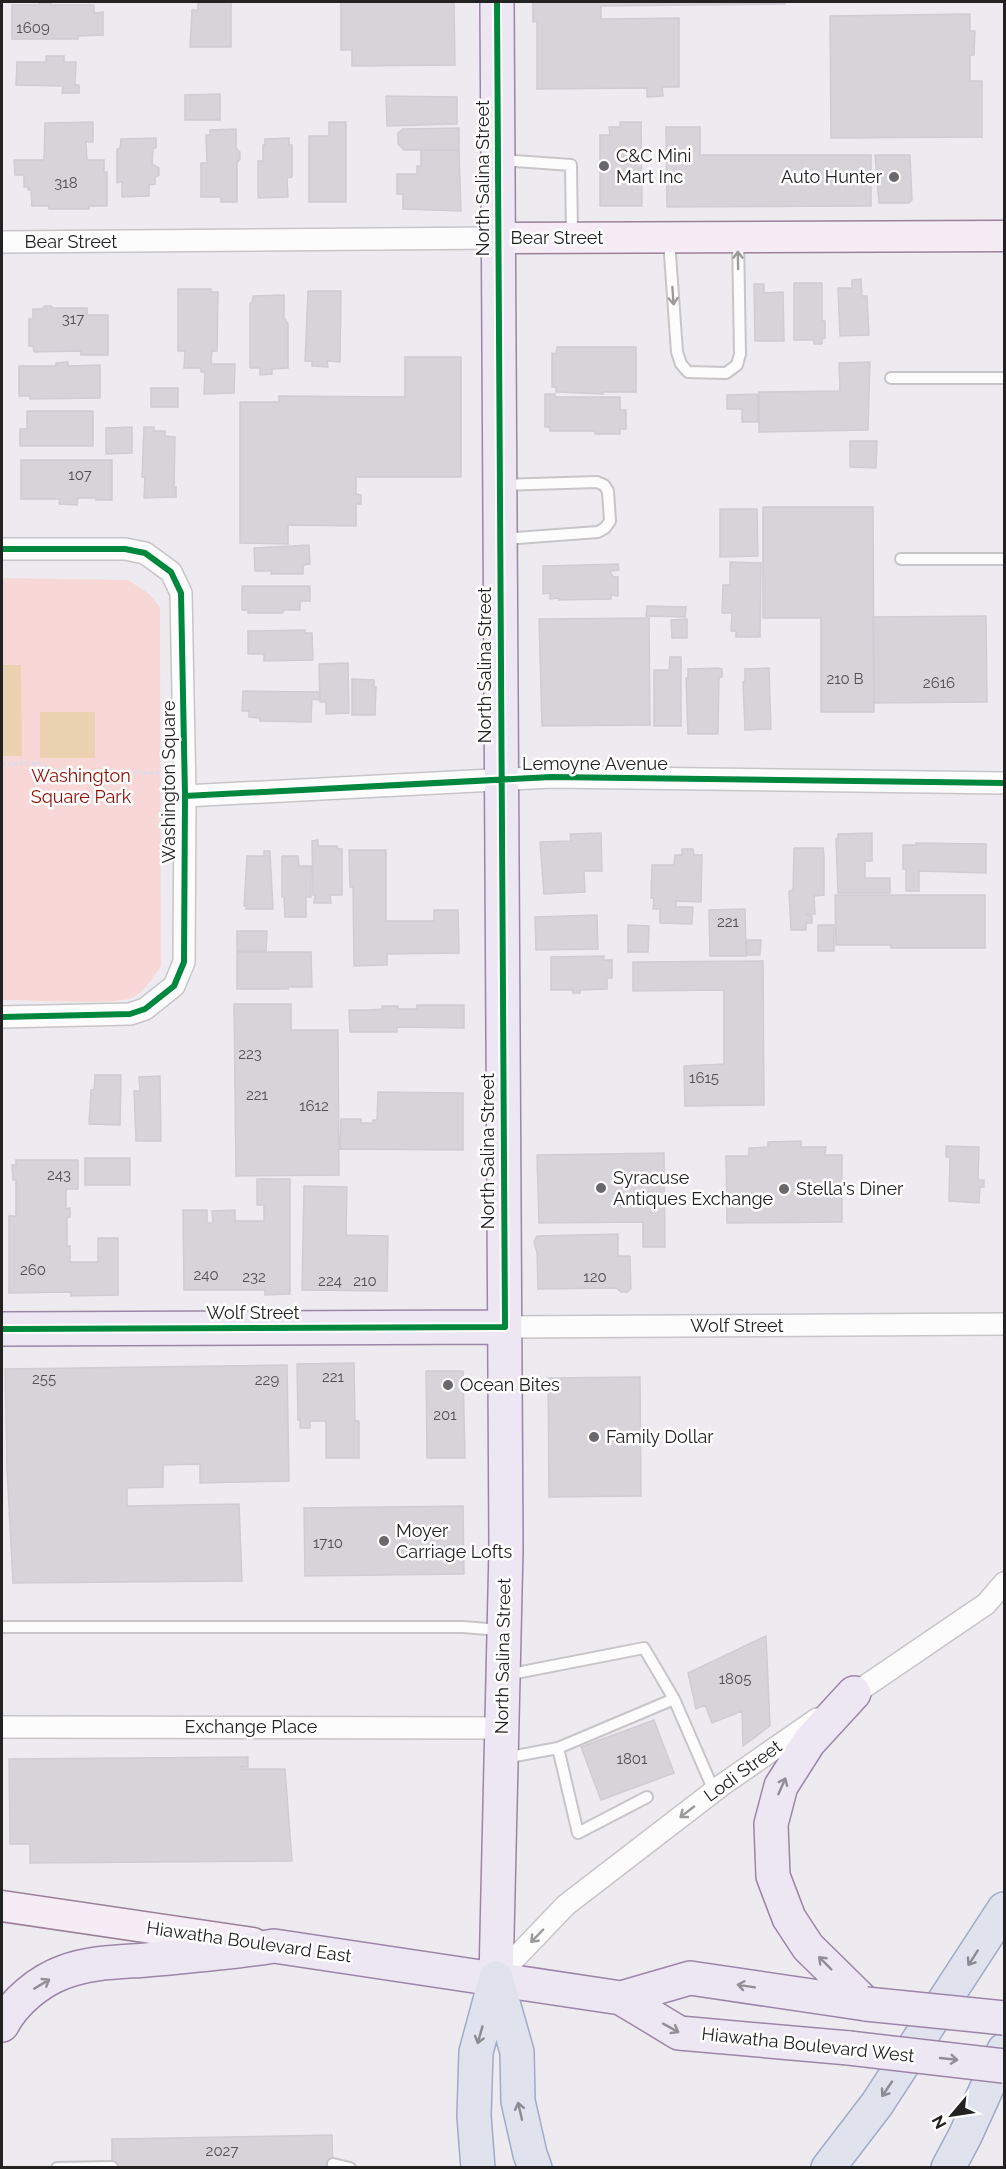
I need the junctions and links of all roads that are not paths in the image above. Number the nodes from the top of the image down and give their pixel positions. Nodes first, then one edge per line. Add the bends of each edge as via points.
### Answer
1 (497, 2) edge
2 (498, 160) junction
3 (1005, 236) edge
4 (668, 237) junction
5 (738, 237) junction
6 (498, 238) junction
7 (572, 238) junction
8 (2, 242) edge
9 (891, 378) dead end
10 (1005, 378) edge
11 (500, 485) junction
12 (500, 539) junction
13 (2, 549) edge
14 (901, 559) dead end
15 (1005, 560) edge
16 (501, 780) junction
17 (1005, 783) edge
18 (186, 796) junction
19 (2, 1017) edge
20 (1005, 1324) edge
21 (505, 1327) junction
22 (2, 1329) edge
23 (1005, 1584) edge
24 (2, 1628) edge
25 (504, 1630) junction
26 (502, 1676) junction
27 (854, 1693) junction
28 (674, 1699) junction
29 (2, 1727) edge
30 (502, 1744) junction
31 (558, 1748) junction
32 (714, 1791) junction
33 (647, 1797) dead end
34 (2, 1906) edge
35 (1005, 1909) edge
36 (274, 1946) junction
37 (496, 1978) junction
38 (621, 1998) junction
39 (866, 2004) junction
40 (1005, 2018) edge
41 (2, 2025) edge
42 (1005, 2050) edge
43 (1005, 2066) edge
44 (333, 2164) dead end
45 (112, 2167) edge
46 (57, 2168) edge
47 (350, 2168) edge
48 (478, 2168) edge
49 (536, 2168) edge
50 (828, 2168) edge
51 (948, 2168) edge

1 - 2 main road, North Salina Street
2 - 6 main road, North Salina Street
2 - 7 lane via 571,165
3 - 5 main road, Bear Street
4 - 5 main road, Bear Street
4 -> 5 lane via 681,364 688,372 726,373 737,365 740,354
4 - 7 main road, Bear Street
6 - 7 main road, Bear Street
6 - 8 street, Bear Street
6 - 11 main road, North Salina Street
9 - 10 lane
11 - 12 main road, North Salina Street
11 - 12 lane via 597,482 608,491 610,521 598,532
12 - 16 main road, North Salina Street
13 - 18 street, Washington Square via 125,549 145,553 171,572 181,593
14 - 15 lane
16 - 17 street, Lemoyne Avenue via 551,777
16 - 18 street, Lemoyne Avenue
16 - 21 main road, North Salina Street
18 - 19 street, Washington Square via 184,962 174,986 146,1009 130,1014
20 - 21 street, Wolf Street
21 - 22 main road, Wolf Street
21 - 25 main road, North Salina Street
23 - 27 street, Lodi Street via 986,1604
24 - 25 lane
25 - 26 main road, North Salina Street
26 - 28 lane via 644,1647
26 - 30 main road, North Salina Street
27 - 32 street, Lodi Street
39 -> 27 main road via 808,1947 789,1918 773,1876 771,1824 781,1786 809,1742
28 - 31 lane
28 - 32 lane
29 - 30 street, Exchange Place
30 - 31 lane
30 - 37 main road, North Salina Street
31 - 33 lane via 578,1833
32 -> 37 street, Lodi Street via 566,1905
34 - 36 main road, Hiawatha Boulevard East
35 -> 50 highway via 877,2104
36 - 37 main road, Hiawatha Boulevard East
41 -> 36 main road via 35,1988 63,1972 91,1965
37 - 38 main road, Hiawatha Boulevard West
37 -> 48 highway via 476,2052 474,2116
49 -> 37 highway via 518,2101 517,2052
39 -> 38 main road, Hiawatha Boulevard West via 690,1978
38 -> 43 main road, Hiawatha Boulevard West, bridge via 680,2033
39 - 40 main road, Hiawatha Boulevard West, bridge
42 - 51 highway
44 - 47 lane
45 - 46 lane

